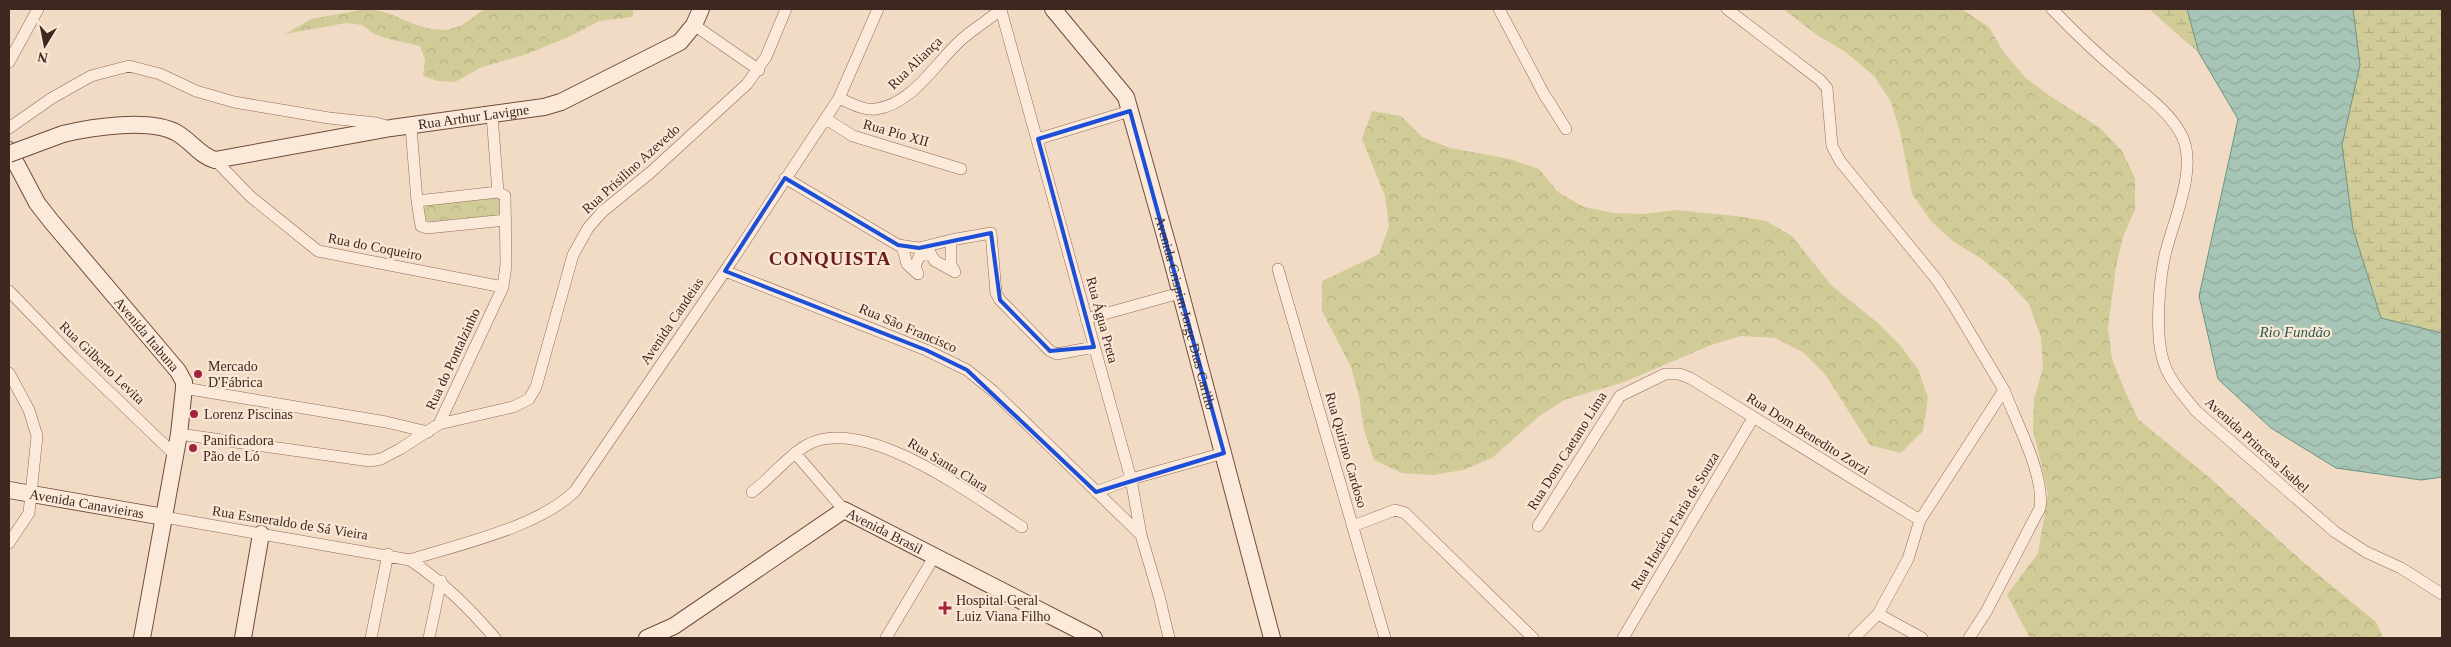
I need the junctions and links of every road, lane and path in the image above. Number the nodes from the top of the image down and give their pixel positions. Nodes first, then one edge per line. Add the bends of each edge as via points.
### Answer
1 (38, 9) edge
2 (701, 9) edge
3 (786, 9) edge
4 (878, 9) edge
5 (1002, 9) edge
6 (1053, 9) edge
7 (1499, 9) edge
8 (1728, 9) edge
9 (2052, 9) edge
10 (694, 25) junction
11 (9, 62) edge
12 (759, 70) junction
13 (839, 98) junction
14 (1130, 111) junction
15 (492, 115) junction
16 (826, 119) junction
17 (411, 127) junction
18 (9, 128) edge
19 (391, 128) junction
20 (1566, 129) dead end
21 (1038, 139) junction
22 (9, 152) edge
23 (215, 160) junction
24 (961, 169) dead end
25 (785, 178) junction
26 (498, 192) junction
27 (417, 201) junction
28 (506, 220) junction
29 (951, 240) junction
30 (902, 246) junction
31 (1278, 269) dead end
32 (725, 271) junction
33 (503, 287) junction
34 (9, 291) edge
35 (1180, 293) junction
36 (1086, 320) junction
37 (1094, 347) junction
38 (9, 373) edge
39 (1678, 374) joint
40 (184, 388) junction
41 (2004, 390) junction
42 (1753, 418) junction
43 (438, 424) junction
44 (428, 432) junction
45 (179, 434) junction
46 (795, 453) junction
47 (1224, 453) junction
48 (175, 454) junction
49 (1131, 479) junction
50 (9, 490) edge
51 (752, 492) dead end
52 (1096, 492) junction
53 (31, 494) junction
54 (844, 510) junction
55 (164, 517) junction
56 (1920, 520) junction
57 (1353, 526) junction
58 (1538, 526) dead end
59 (1022, 527) dead end
60 (261, 534) junction
61 (1141, 535) junction
62 (9, 542) edge
63 (388, 554) junction
64 (934, 557) junction
65 (410, 560) junction
66 (441, 581) junction
67 (2442, 594) edge
68 (1878, 614) junction
69 (670, 632) edge
70 (142, 638) edge
71 (244, 638) edge
72 (371, 638) edge
73 (429, 638) edge
74 (495, 638) edge
75 (647, 638) edge
76 (886, 638) edge
77 (1094, 638) edge
78 (1169, 638) edge
79 (1272, 638) edge
80 (1386, 638) edge
81 (1533, 638) edge
82 (1623, 638) edge
83 (1854, 638) edge
84 (1922, 638) edge
85 (1969, 638) edge

1 - 11 street
2 - 10 street, Rua Arthur Lavigne
3 - 12 street, Rua Prisilino Azevedo
4 - 13 street, Avenida Candeias
5 - 13 street, Rua Aliança via 960,40 913,90 894,103 876,109
5 - 21 street, Rua Água Preta
6 - 14 street, Avenida Crispim Jorge Dias Carillo via 1119,86
7 - 20 street
8 - 41 street via 1827,88 1831,139 1840,161 1937,280
9 - 67 street, Avenida Princesa Isabel via 2158,106 2182,137 2187,155 2186,176 2160,281 2163,361 2179,389 2196,411 2335,532
10 - 12 street
10 - 15 street, Rua Arthur Lavigne via 670,49 562,102
12 - 43 street, Rua Prisilino Azevedo via 588,228 573,255 536,387 529,399 513,407
13 - 16 street, Avenida Candeias
14 - 21 street
14 - 35 street, Avenida Crispim Jorge Dias Carillo
15 - 17 street, Rua Arthur Lavigne
15 - 26 street
16 - 24 street, Rua Pio XII via 853,136
16 - 25 street, Avenida Candeias
17 - 19 street, Rua Arthur Lavigne
17 - 27 street
18 - 19 street via 91,76 129,66 234,102 376,122
19 - 23 street, Rua Arthur Lavigne
21 - 36 street, Rua Água Preta
22 - 23 street, bridge via 84,129 155,126 177,133 207,158
22 - 40 street, Avenida Itabuna via 38,203 178,371
23 - 33 street, Rua do Coqueiro via 251,197 318,251
25 - 30 street
25 - 32 street, Avenida Candeias
26 - 27 street
26 - 28 street, Rua do Pontalzinho via 505,196
27 - 28 street via 424,228
28 - 33 street, Rua do Pontalzinho
29 - 30 street via 918,248
29 - 30 street via 951,265 955,272 934,261 930,253 920,255 915,266 918,274 907,264
29 - 37 street via 991,233 996,293 1026,329 1054,353
31 - 57 street, Rua Quirino Cardoso
32 - 52 street, Rua São Francisco via 926,350 968,370 993,390
32 - 65 street, Avenida Candeias via 586,476 563,503 538,518
33 - 43 street, Rua do Pontalzinho
34 - 48 street, Rua Gilberto Levita
35 - 36 street
35 - 47 street, Avenida Crispim Jorge Dias Carillo
36 - 37 street, Rua Água Preta
37 - 49 street, Rua Água Preta
38 - 53 street via 29,410 37,436
39 - 42 street, Rua Dom Benedito Zorzi via 1690,378
39 - 58 street, Rua Dom Caetano Lima via 1665,374 1620,396
40 - 44 street
40 - 45 street, Avenida Itabuna
41 - 56 street
41 - 85 street via 2038,473 2042,498 2011,566
42 - 56 street, Rua Dom Benedito Zorzi
42 - 82 street, Rua Horácio Faria de Souza
43 - 44 street, Rua do Pontalzinho
44 - 45 street, Rua do Pontalzinho via 381,459 370,461
45 - 48 street, Avenida Itabuna
46 - 51 street, Rua Santa Clara
46 - 54 street
46 - 59 street, Rua Santa Clara via 809,444 830,440 864,441 886,447 907,456
47 - 49 street
47 - 79 street, Avenida Crispim Jorge Dias Carillo
48 - 55 street, Avenida Itabuna
49 - 52 street
49 - 61 street, Rua Água Preta
50 - 53 street, Avenida Canavieiras
52 - 61 street, Rua São Francisco
53 - 55 street, Avenida Canavieiras
53 - 62 street via 29,514
54 - 64 street, Avenida Brasil
54 - 69 street, Avenida Brasil
55 - 60 street, Rua Esmeraldo de Sá Vieira
55 - 70 street, Avenida Itabuna
56 - 68 street via 1911,552
57 - 80 street, Rua Quirino Cardoso
57 - 81 street via 1395,510 1405,513
60 - 63 street, Rua Esmeraldo de Sá Vieira
60 - 71 street
61 - 78 street, Rua Água Preta
63 - 65 street, Rua Esmeraldo de Sá Vieira
63 - 72 street
64 - 76 street
64 - 77 street, Avenida Brasil
65 - 66 street
66 - 73 street
66 - 74 street via 473,611
68 - 83 street
68 - 84 street
69 - 75 street, Avenida Brasil

